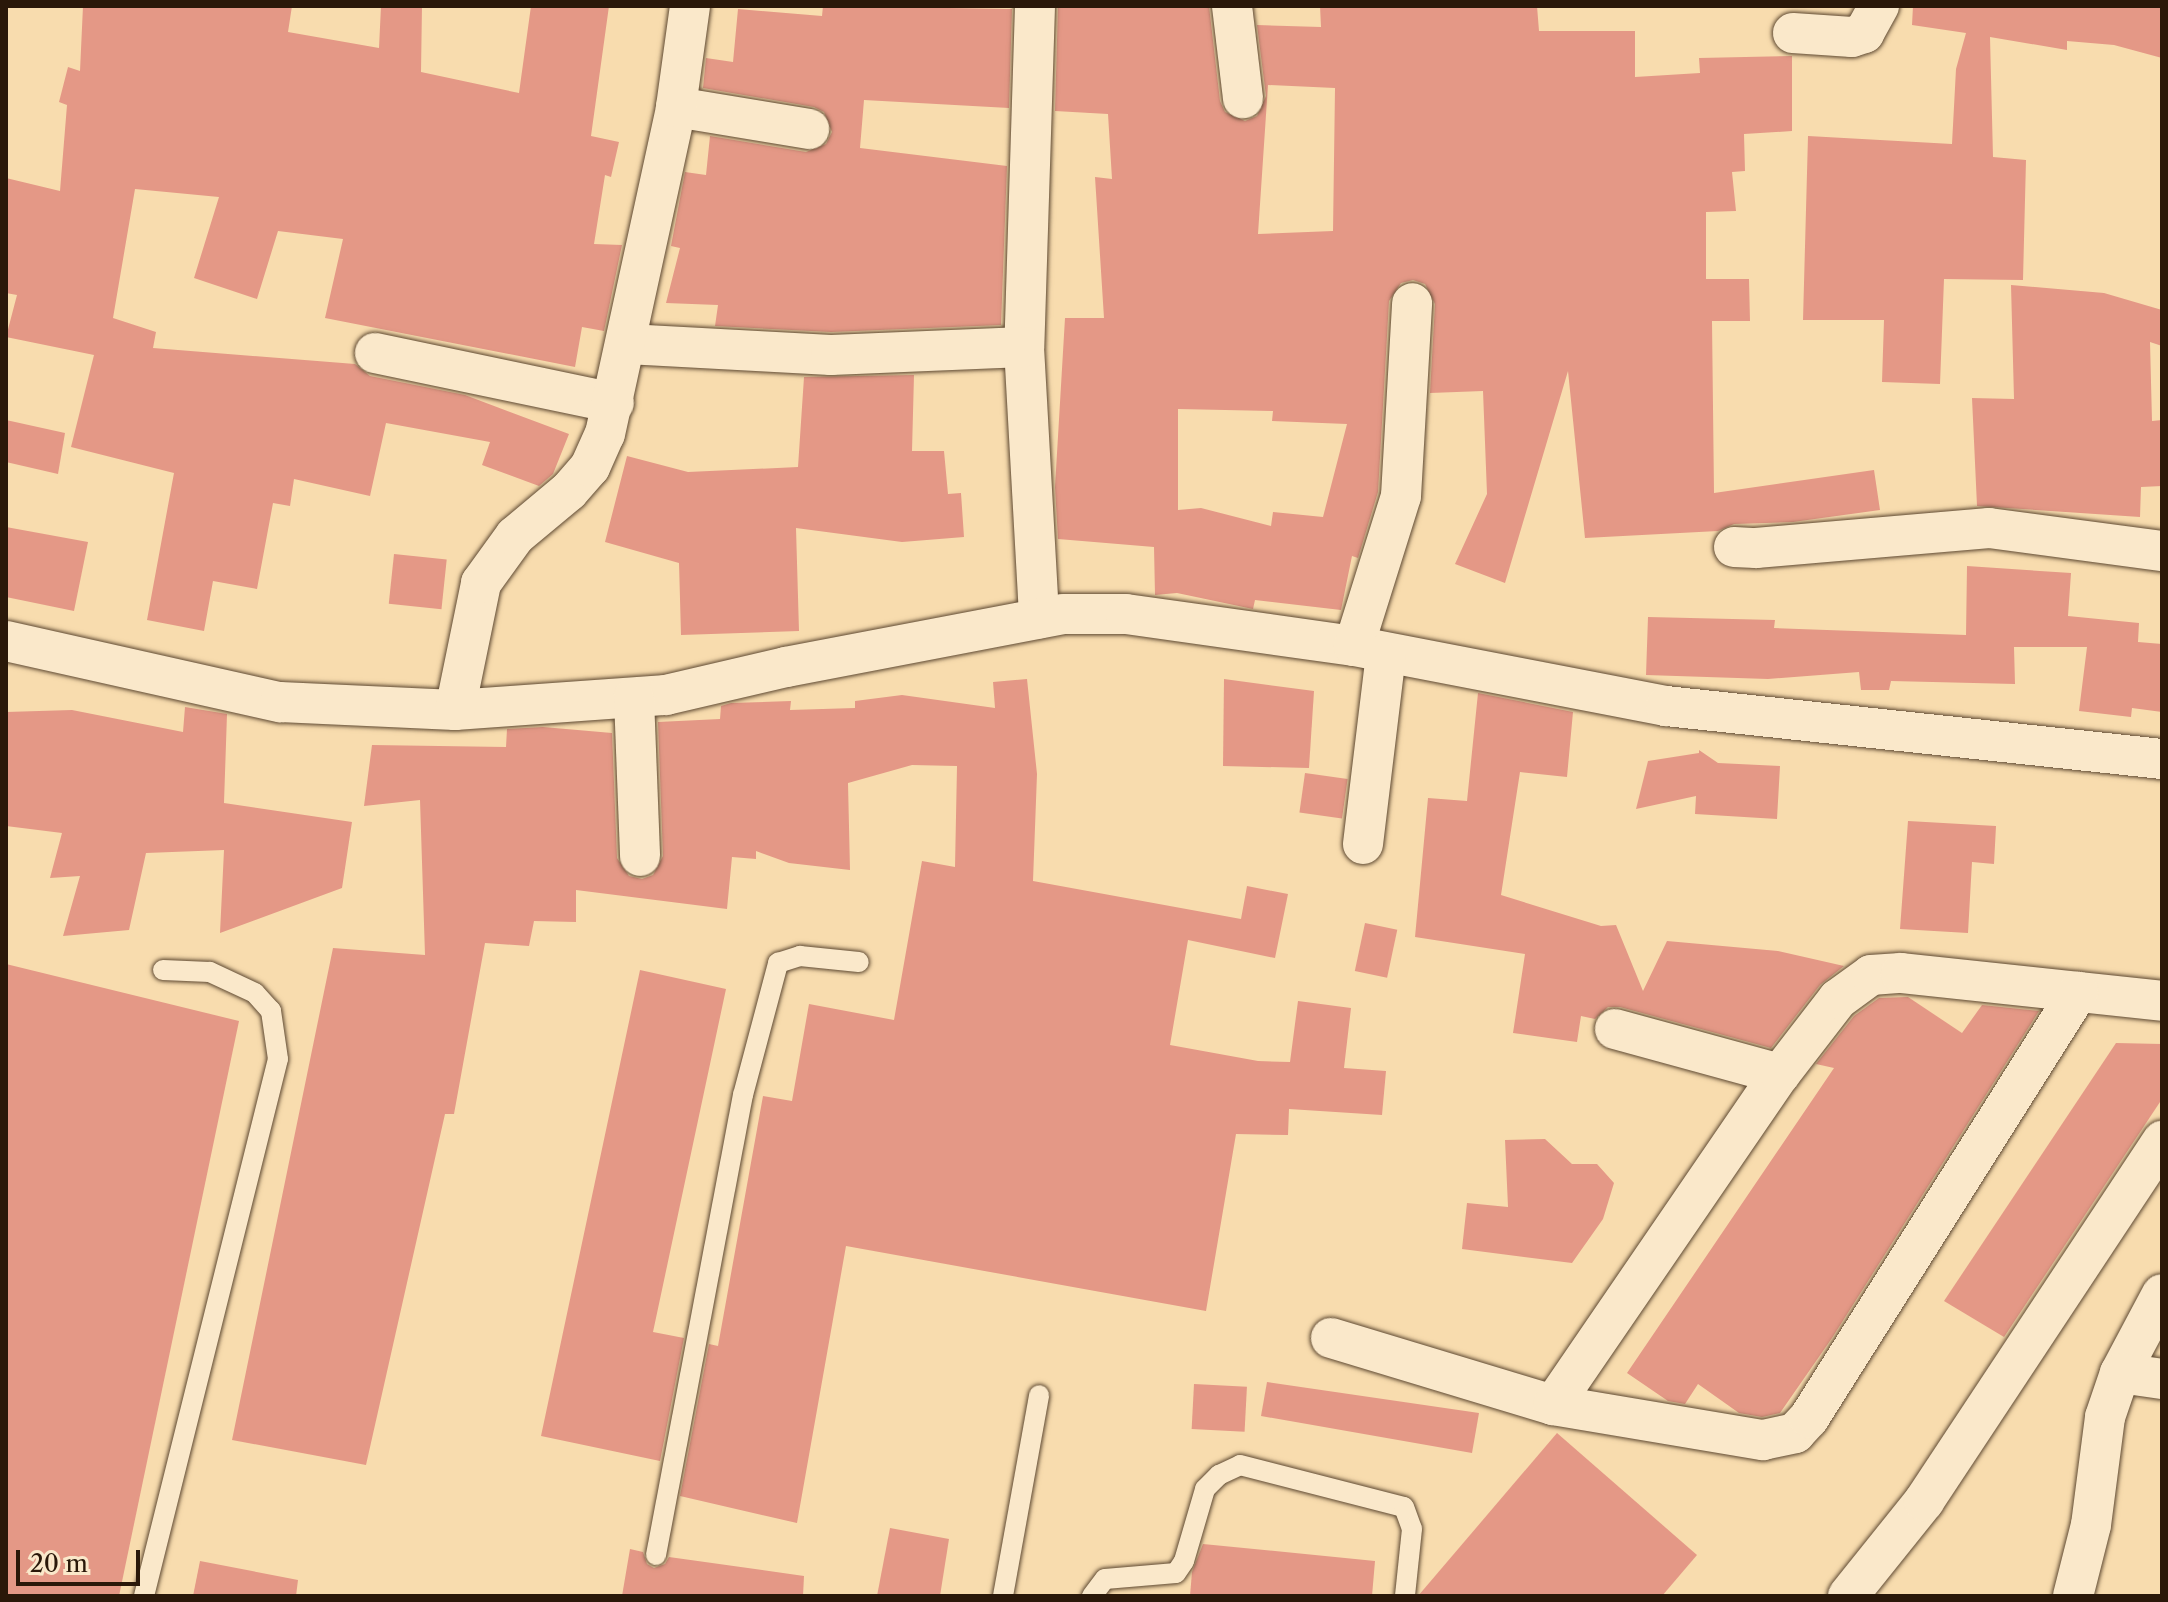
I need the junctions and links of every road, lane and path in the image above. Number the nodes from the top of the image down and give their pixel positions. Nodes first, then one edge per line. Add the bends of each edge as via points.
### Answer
1 (690, 6) edge
2 (1035, 6) edge
3 (1232, 6) edge
4 (1879, 6) edge
5 (1793, 33) dead end
6 (1243, 98) dead end
7 (676, 107) junction
8 (809, 129) dead end
9 (1412, 303) dead end
10 (627, 344) junction
11 (1024, 347) junction
12 (375, 353) dead end
13 (614, 403) junction
14 (1734, 547) dead end
15 (2162, 551) edge
16 (1039, 619) junction
17 (6, 641) edge
18 (1370, 649) junction
19 (634, 698) junction
20 (455, 710) junction
21 (2162, 759) edge
22 (1363, 844) dead end
23 (640, 856) dead end
24 (859, 962) dead end
25 (163, 970) dead end
26 (2078, 992) junction
27 (2162, 1001) edge
28 (1615, 1029) dead end
29 (1780, 1074) junction
30 (2162, 1141) edge
31 (2162, 1294) edge
32 (1331, 1338) dead end
33 (2120, 1373) junction
34 (2162, 1379) edge
35 (1039, 1395) dead end
36 (1553, 1405) junction
37 (656, 1555) dead end
38 (144, 1596) edge
39 (1003, 1596) edge
40 (1092, 1596) edge
41 (1405, 1596) edge
42 (1848, 1596) edge
43 (2073, 1596) edge

1 - 7 street
2 - 11 street
3 - 6 street
4 - 5 street via 1864,33 1852,37
7 - 8 street
7 - 10 street
9 - 18 street via 1401,496
10 - 11 street via 831,355
10 - 13 street
11 - 16 street
12 - 13 street
13 - 20 street via 590,467 515,536 481,583
14 - 15 street via 1989,528
16 - 18 street via 1126,614
16 - 19 street
17 - 20 street via 280,702
18 - 21 street via 1666,706
18 - 22 street
19 - 20 street
19 - 23 street
24 - 37 lane via 800,956 778,963 743,1095
25 - 38 lane via 210,972 255,993 271,1011 278,1059
26 - 27 street
26 - 29 street via 1901,973 1871,975 1838,999
26 - 36 street via 1795,1433 1763,1440
28 - 29 street
29 - 36 street
30 - 42 street via 1924,1501
31 - 33 street
32 - 36 street
33 - 34 street
33 - 43 street via 2105,1417 2091,1525
35 - 39 lane
40 - 41 lane via 1105,1579 1176,1573 1205,1489 1240,1465 1404,1507 1412,1529

